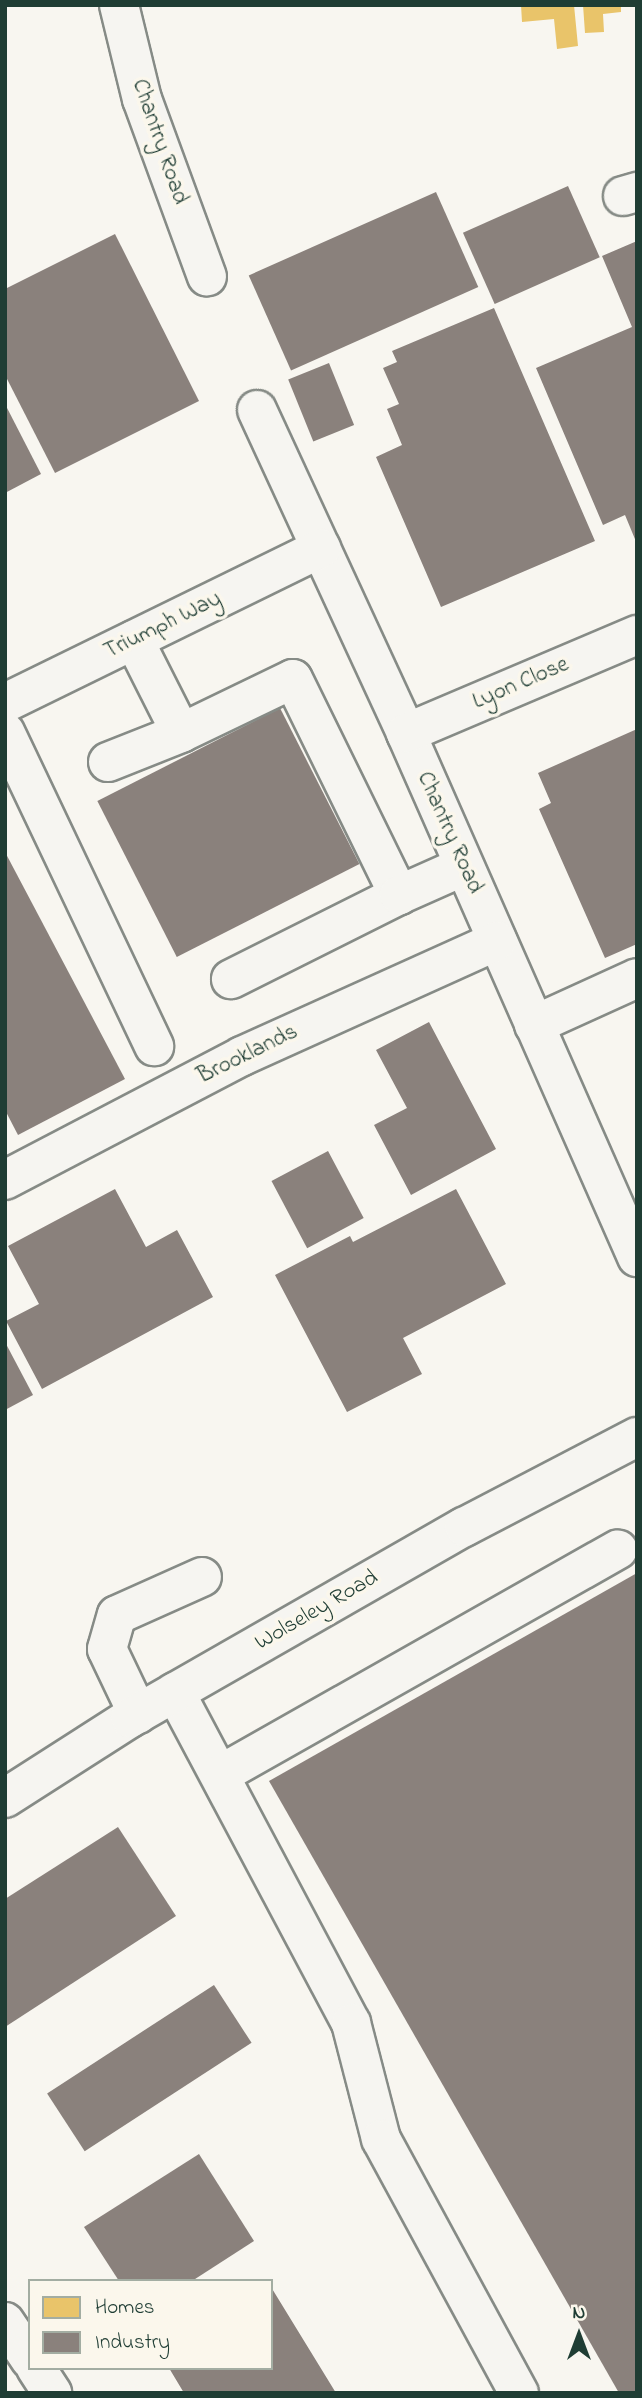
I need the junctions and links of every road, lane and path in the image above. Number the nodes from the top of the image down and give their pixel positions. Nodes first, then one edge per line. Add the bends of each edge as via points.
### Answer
1 (119, 5) edge
2 (207, 277) dead end
3 (257, 410) dead end
4 (321, 548) junction
5 (637, 635) edge
6 (134, 640) junction
7 (5, 704) edge
8 (5, 732) edge
9 (181, 733) junction
10 (406, 733) junction
11 (108, 761) dead end
12 (18, 794) edge
13 (464, 866) junction
14 (399, 895) junction
15 (496, 941) junction
16 (637, 978) edge
17 (231, 979) dead end
18 (534, 1025) junction
19 (153, 1046) dead end
20 (5, 1180) edge
21 (637, 1257) edge
22 (637, 1437) edge
23 (618, 1549) dead end
24 (202, 1577) dead end
25 (175, 1692) junction
26 (138, 1714) junction
27 (221, 1774) junction
28 (5, 1798) edge
29 (34, 2370) edge
30 (52, 2393) edge
31 (519, 2393) edge

1 - 2 street, Chantry Road via 142,99
3 - 4 street, Chantry Road
4 - 6 street, Triumph Way
4 - 10 street, Chantry Road
5 - 10 street, Lyon Close
6 - 7 street, Triumph Way
6 - 9 street
8 - 12 street
9 - 11 street
9 - 14 street via 293,679
10 - 13 street, Chantry Road
12 - 19 street
13 - 14 street
13 - 15 street, Chantry Road
14 - 17 street
15 - 18 street, Chantry Road
15 - 20 street, Brooklands via 242,1056
16 - 18 street
18 - 21 street, Chantry Road
22 - 25 street, Wolseley Road via 464,1527
23 - 27 street
24 - 26 street via 117,1615 107,1649
25 - 26 street, Wolseley Road
25 - 27 street
26 - 28 street, Wolseley Road
27 - 31 street via 351,2024 386,2150
29 - 30 street

